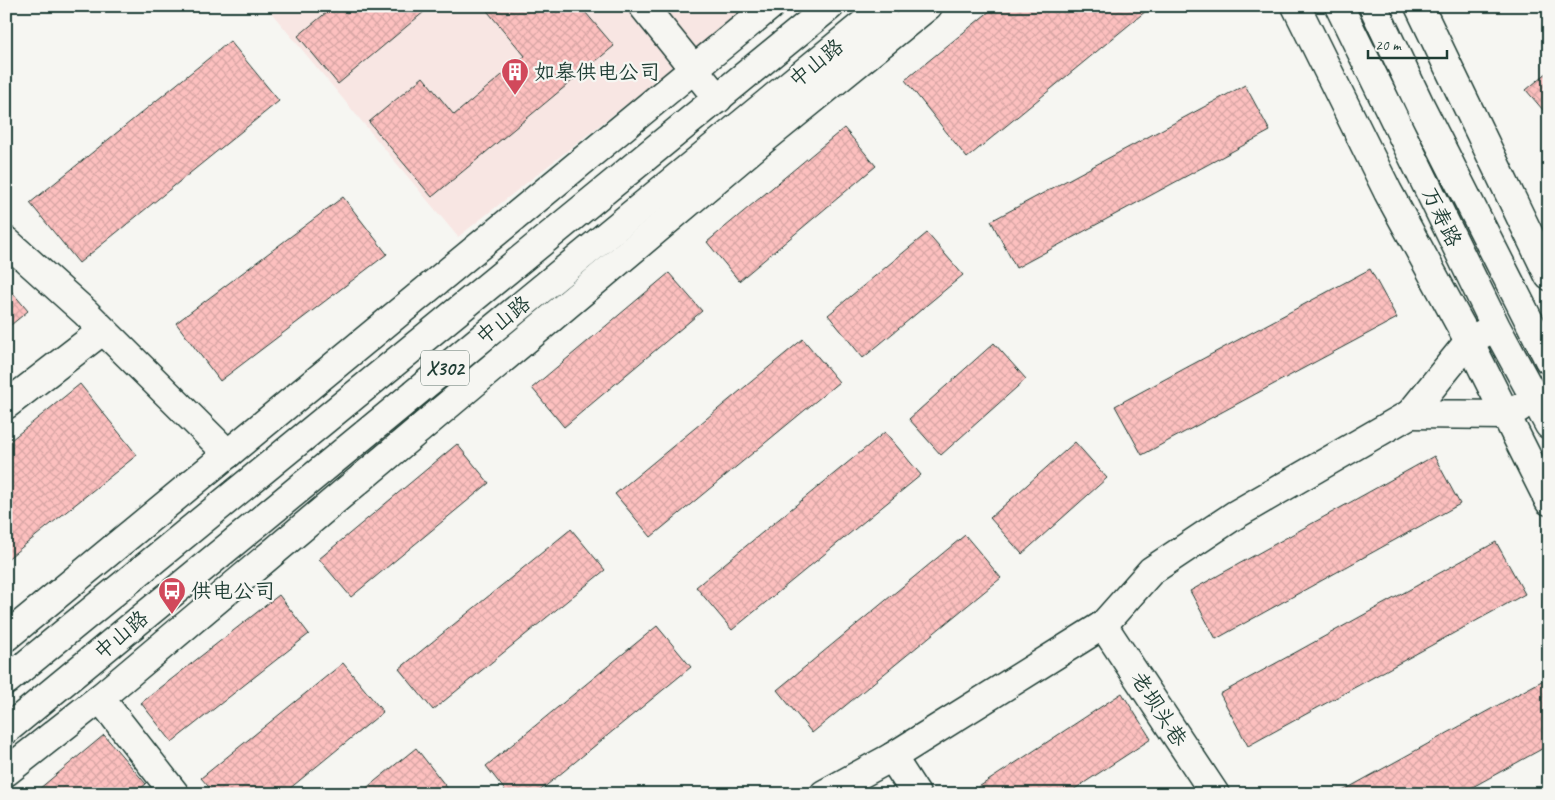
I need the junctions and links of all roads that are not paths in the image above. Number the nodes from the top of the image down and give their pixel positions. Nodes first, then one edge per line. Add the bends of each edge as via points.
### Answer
1 (643, 6) edge
2 (770, 6) edge
3 (830, 6) edge
4 (885, 6) edge
5 (928, 6) edge
6 (1296, 6) edge
7 (1340, 6) edge
8 (1374, 6) edge
9 (1419, 6) edge
10 (693, 69) junction
11 (718, 99) junction
12 (6, 241) edge
13 (1549, 276) edge
14 (1496, 327) junction
15 (102, 331) junction
16 (1468, 341) junction
17 (1549, 360) edge
18 (1535, 398) junction
19 (6, 405) edge
20 (1410, 414) junction
21 (1506, 415) junction
22 (1549, 425) edge
23 (228, 454) junction
24 (1549, 501) edge
25 (1103, 625) junction
26 (6, 636) edge
27 (6, 681) edge
28 (100, 698) junction
29 (6, 730) edge
30 (892, 757) junction
31 (6, 772) edge
32 (174, 794) edge
33 (824, 794) edge
34 (916, 794) edge
35 (1214, 794) edge

1 - 10 street
2 - 10 street
3 - 11 street, 中山路 / X302
4 - 29 street, 中山路 / X302
5 - 28 street via 757,145
6 - 16 street via 1388,192
7 - 14 street, 万寿路
8 - 17 street, 万寿路 via 1424,113
9 - 13 street
10 - 11 street
10 - 23 street
11 - 27 street, 中山路 / X302
12 - 15 street
14 - 16 street
14 - 18 street, 万寿路
15 - 19 street
15 - 23 street
16 - 20 street
16 - 21 street
18 - 21 street
18 - 22 street, 万寿路
20 - 21 street
20 - 25 street via 1235,515 1151,571
21 - 24 street
23 - 26 street
25 - 30 street
25 - 35 street, 老坝头巷
28 - 31 street
28 - 32 street
30 - 33 street
30 - 34 street

